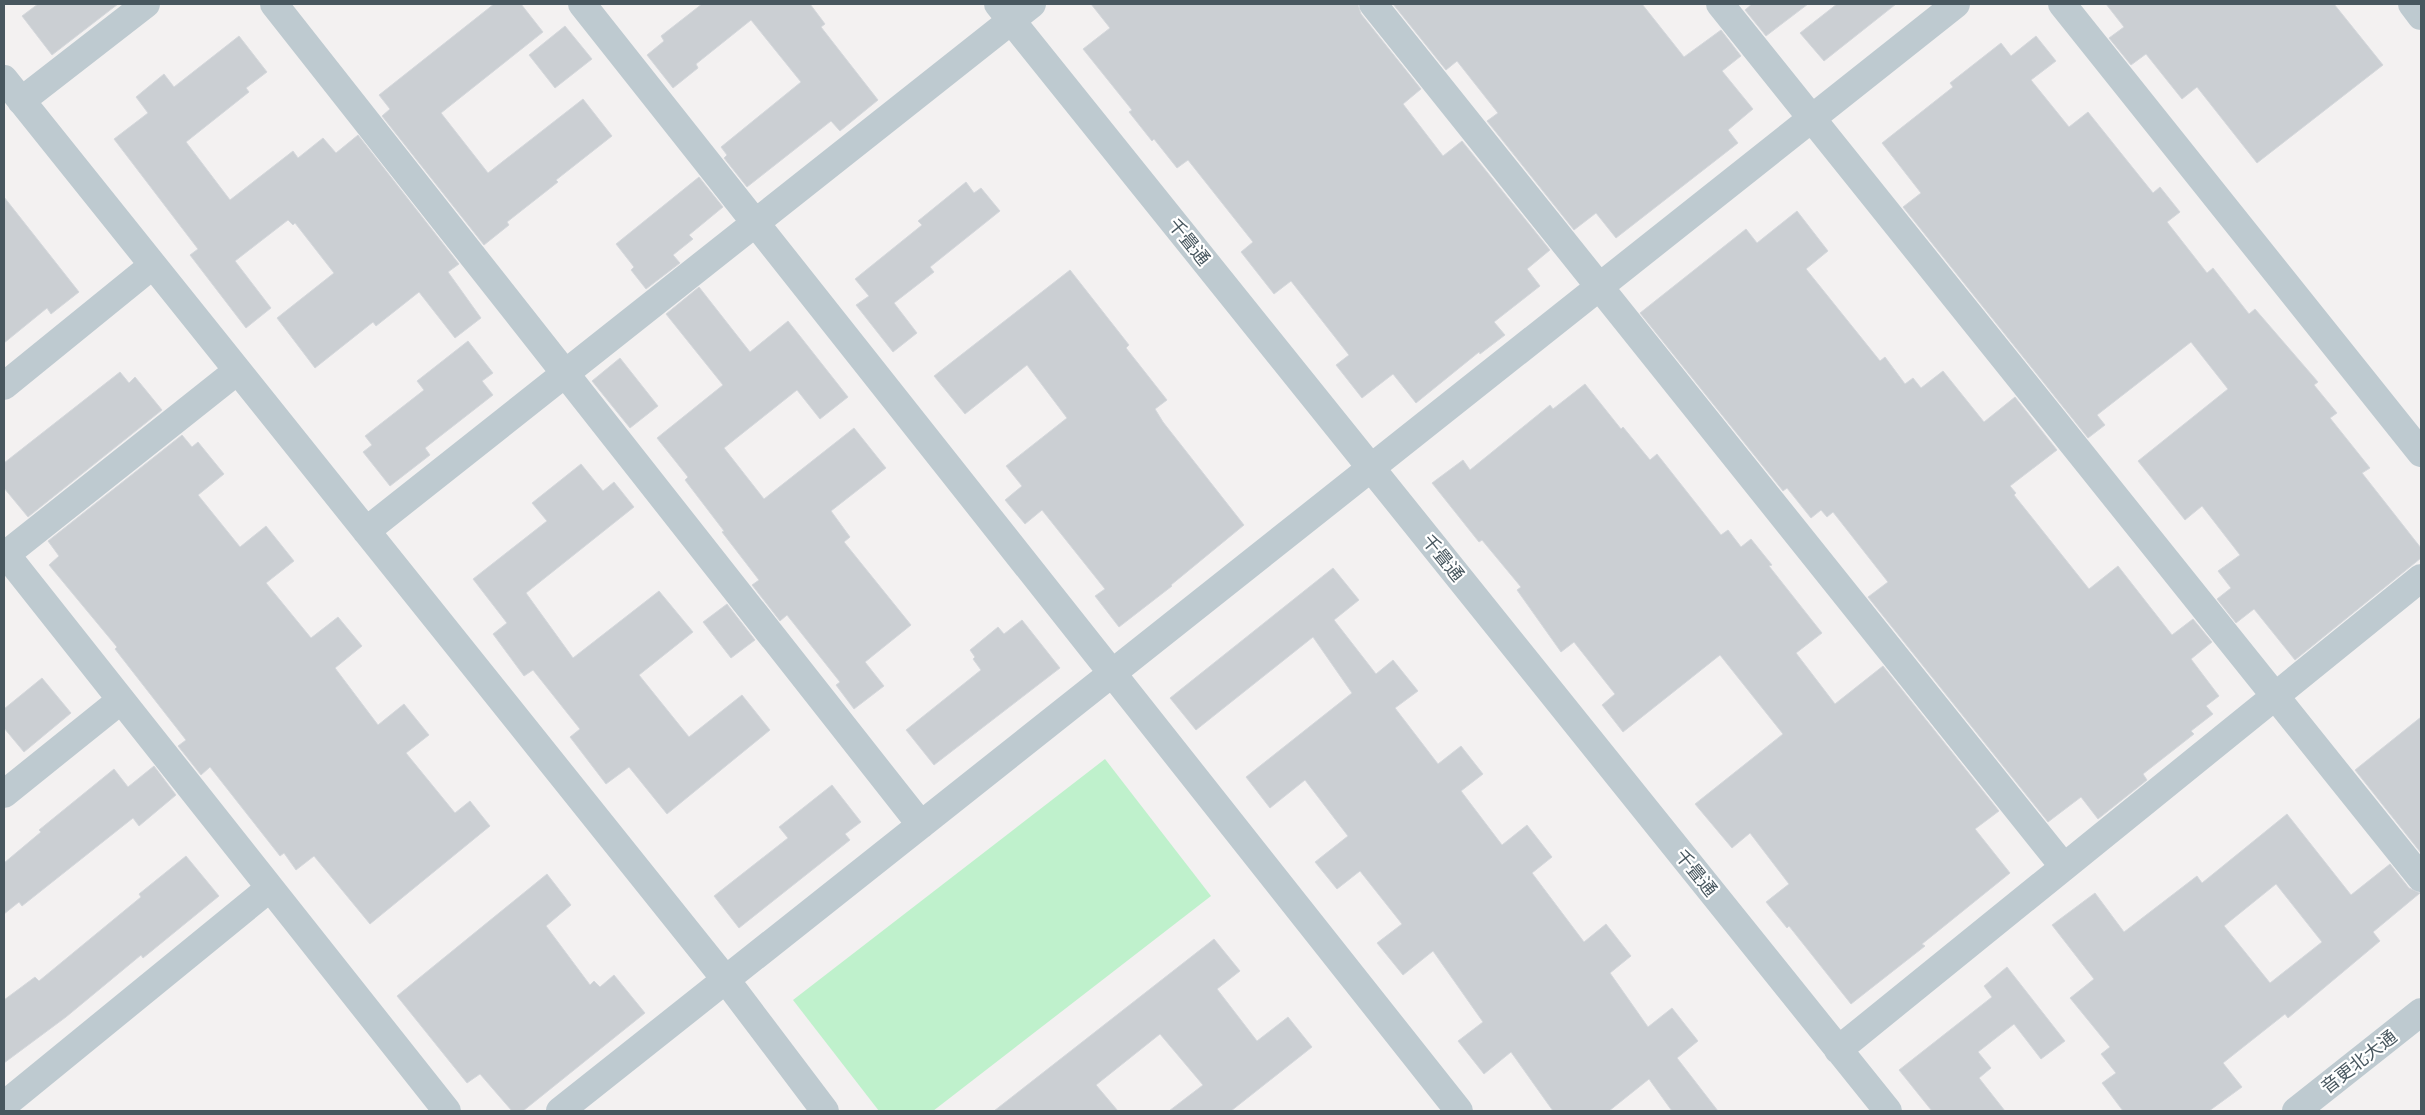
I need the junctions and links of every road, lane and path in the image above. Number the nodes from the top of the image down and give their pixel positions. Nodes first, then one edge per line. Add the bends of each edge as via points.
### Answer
1 (146, 4) edge
2 (274, 4) edge
3 (582, 4) edge
4 (1373, 4) edge
5 (1720, 4) edge
6 (1956, 4) edge
7 (2062, 4) edge
8 (2412, 4) edge
9 (1014, 9) edge
10 (2421, 16) edge
11 (4, 79) edge
12 (22, 101) junction
13 (1812, 118) junction
14 (755, 222) junction
15 (153, 265) junction
16 (1600, 287) junction
17 (237, 371) junction
18 (565, 374) junction
19 (4, 386) edge
20 (2421, 453) edge
21 (1371, 468) junction
22 (366, 531) junction
23 (5, 554) edge
24 (2421, 578) edge
25 (1113, 674) junction
26 (2276, 696) junction
27 (121, 700) junction
28 (4, 794) edge
29 (921, 825) junction
30 (2064, 867) junction
31 (2421, 878) edge
32 (270, 888) junction
33 (726, 980) junction
34 (2421, 1012) edge
35 (1838, 1050) junction
36 (4, 1104) edge
37 (448, 1111) edge
38 (560, 1111) edge
39 (825, 1111) edge
40 (1459, 1111) edge
41 (1888, 1111) edge
42 (2296, 1111) edge

1 - 12 street
2 - 18 street
3 - 14 street
4 - 16 street
5 - 13 street
6 - 13 street
7 - 20 street
8 - 10 street
9 - 14 street
9 - 21 street, 千畳通
11 - 12 street
12 - 15 street
13 - 16 street
13 - 26 street
14 - 18 street
14 - 25 street
15 - 17 street
15 - 19 street
16 - 21 street
16 - 30 street
17 - 22 street
17 - 23 street
18 - 22 street
18 - 29 street
21 - 25 street
21 - 35 street, 千畳通
22 - 33 street
23 - 27 street
24 - 26 street
25 - 29 street
25 - 40 street
26 - 30 street
26 - 31 street
27 - 28 street
27 - 32 street
29 - 33 street
30 - 35 street
32 - 36 street
32 - 37 street
33 - 38 street
33 - 39 street
34 - 42 street, 音更北大通
35 - 41 street, 千畳通

